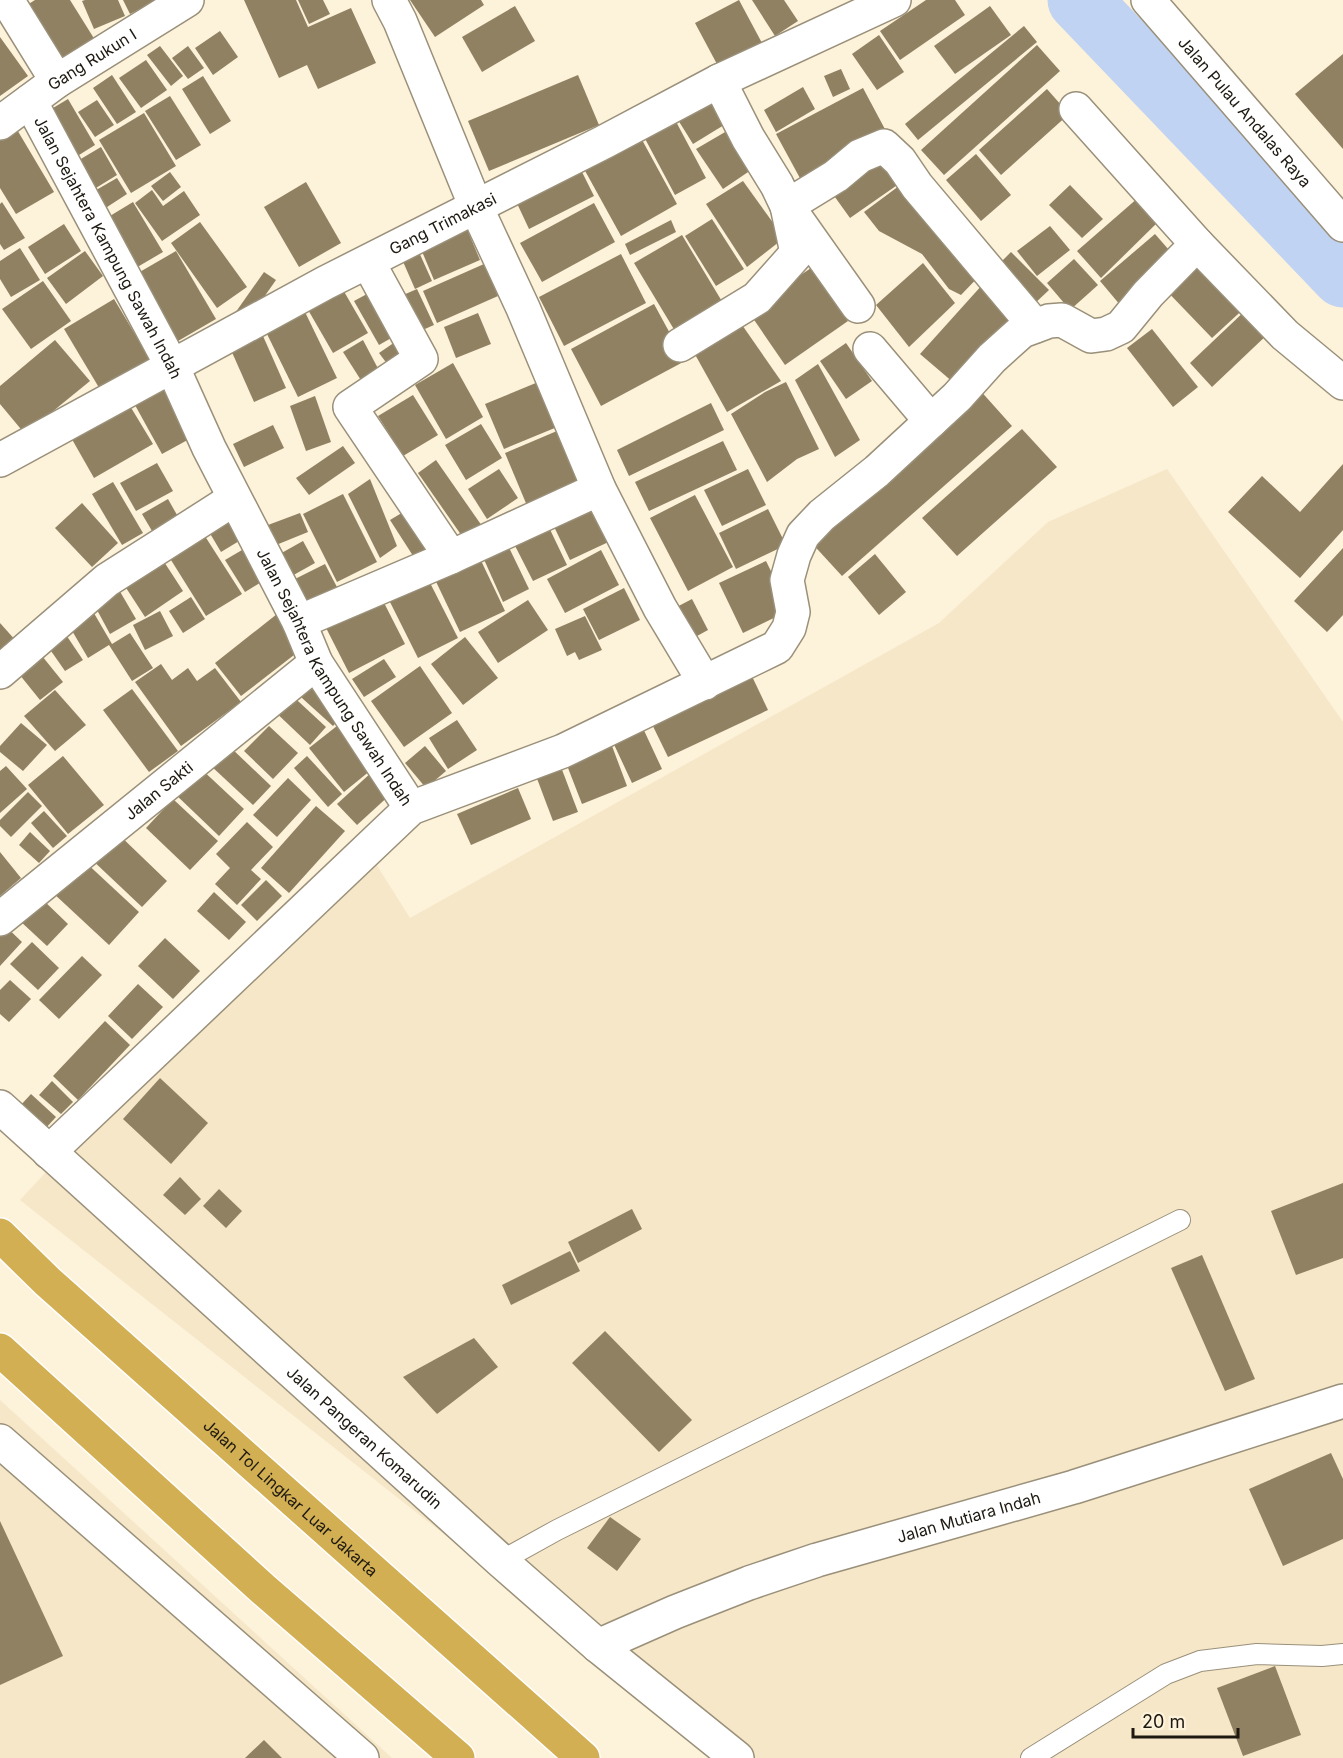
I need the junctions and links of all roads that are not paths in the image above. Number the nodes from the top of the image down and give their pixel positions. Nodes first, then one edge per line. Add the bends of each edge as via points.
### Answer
1 (7, 0) edge
2 (188, 0) edge
3 (389, 0) edge
4 (894, 0) edge
5 (1149, 0) edge
6 (57, 81) junction
7 (719, 81) junction
8 (30, 101) junction
9 (1076, 109) dead end
10 (0, 123) edge
11 (787, 206) junction
12 (476, 207) junction
13 (1343, 225) edge
14 (1197, 244) junction
15 (368, 262) junction
16 (858, 306) dead end
17 (1035, 326) junction
18 (680, 345) dead end
19 (870, 349) dead end
20 (172, 366) junction
21 (1343, 383) edge
22 (931, 421) junction
23 (0, 460) edge
24 (599, 489) junction
25 (234, 499) junction
26 (451, 557) junction
27 (299, 622) junction
28 (316, 663) junction
29 (0, 672) edge
30 (705, 683) junction
31 (411, 808) junction
32 (0, 919) edge
33 (0, 1107) edge
34 (49, 1152) junction
35 (1180, 1220) dead end
36 (0, 1235) edge
37 (0, 1350) edge
38 (1343, 1401) edge
39 (0, 1440) edge
40 (501, 1561) junction
41 (598, 1646) junction
42 (1343, 1654) edge
43 (362, 1758) edge
44 (458, 1758) edge
45 (583, 1758) edge
46 (737, 1758) edge
47 (1031, 1758) edge

1 - 6 street
2 - 6 street, Gang Rukun I
3 - 12 street
4 - 7 street, Gang Trimakasi
5 - 13 street, Jalan Pulau Andalas Raya
6 - 8 street, Gang Rukun I
7 - 11 street
7 - 12 street, Gang Trimakasi
8 - 10 street, Gang Rukun I
8 - 20 street, Jalan Sejahtera Kampung Sawah Indah
9 - 14 street
11 - 16 street
11 - 17 street via 836,177 860,156 884,146
11 - 18 street via 797,253 757,298
12 - 15 street, Gang Trimakasi
12 - 24 street
14 - 17 street via 1121,327 1091,336 1062,320
14 - 21 street via 1285,335
15 - 20 street, Gang Trimakasi
15 - 26 street via 421,360 350,407
17 - 22 street via 1022,331
19 - 22 street
20 - 23 street, Gang Trimakasi
20 - 25 street, Jalan Sejahtera Kampung Sawah Indah
22 - 30 street via 803,535 787,580 793,612 789,628 777,647
24 - 26 street
24 - 30 street via 660,608
25 - 27 street, Jalan Sejahtera Kampung Sawah Indah
25 - 29 street via 107,580
26 - 27 street
27 - 28 street, Jalan Sejahtera Kampung Sawah Indah
28 - 31 street, Jalan Sejahtera Kampung Sawah Indah
28 - 32 street, Jalan Sakti
30 - 31 street via 563,751
31 - 34 street, Jalan Sejahtera Kampung Sawah Indah
33 - 34 street, Jalan Pangeran Komarudin
34 - 40 street, Jalan Pangeran Komarudin
35 - 40 lane
36 - 45 highway, Jalan Tol Lingkar Luar Jakarta
37 - 44 highway via 263,1589
38 - 41 street, Jalan Mutiara Indah via 1074,1487 817,1560 675,1612
39 - 43 street
40 - 41 street, Jalan Pangeran Komarudin
41 - 46 street, Jalan Pangeran Komarudin
42 - 47 lane via 1257,1654 1200,1661 1166,1674

